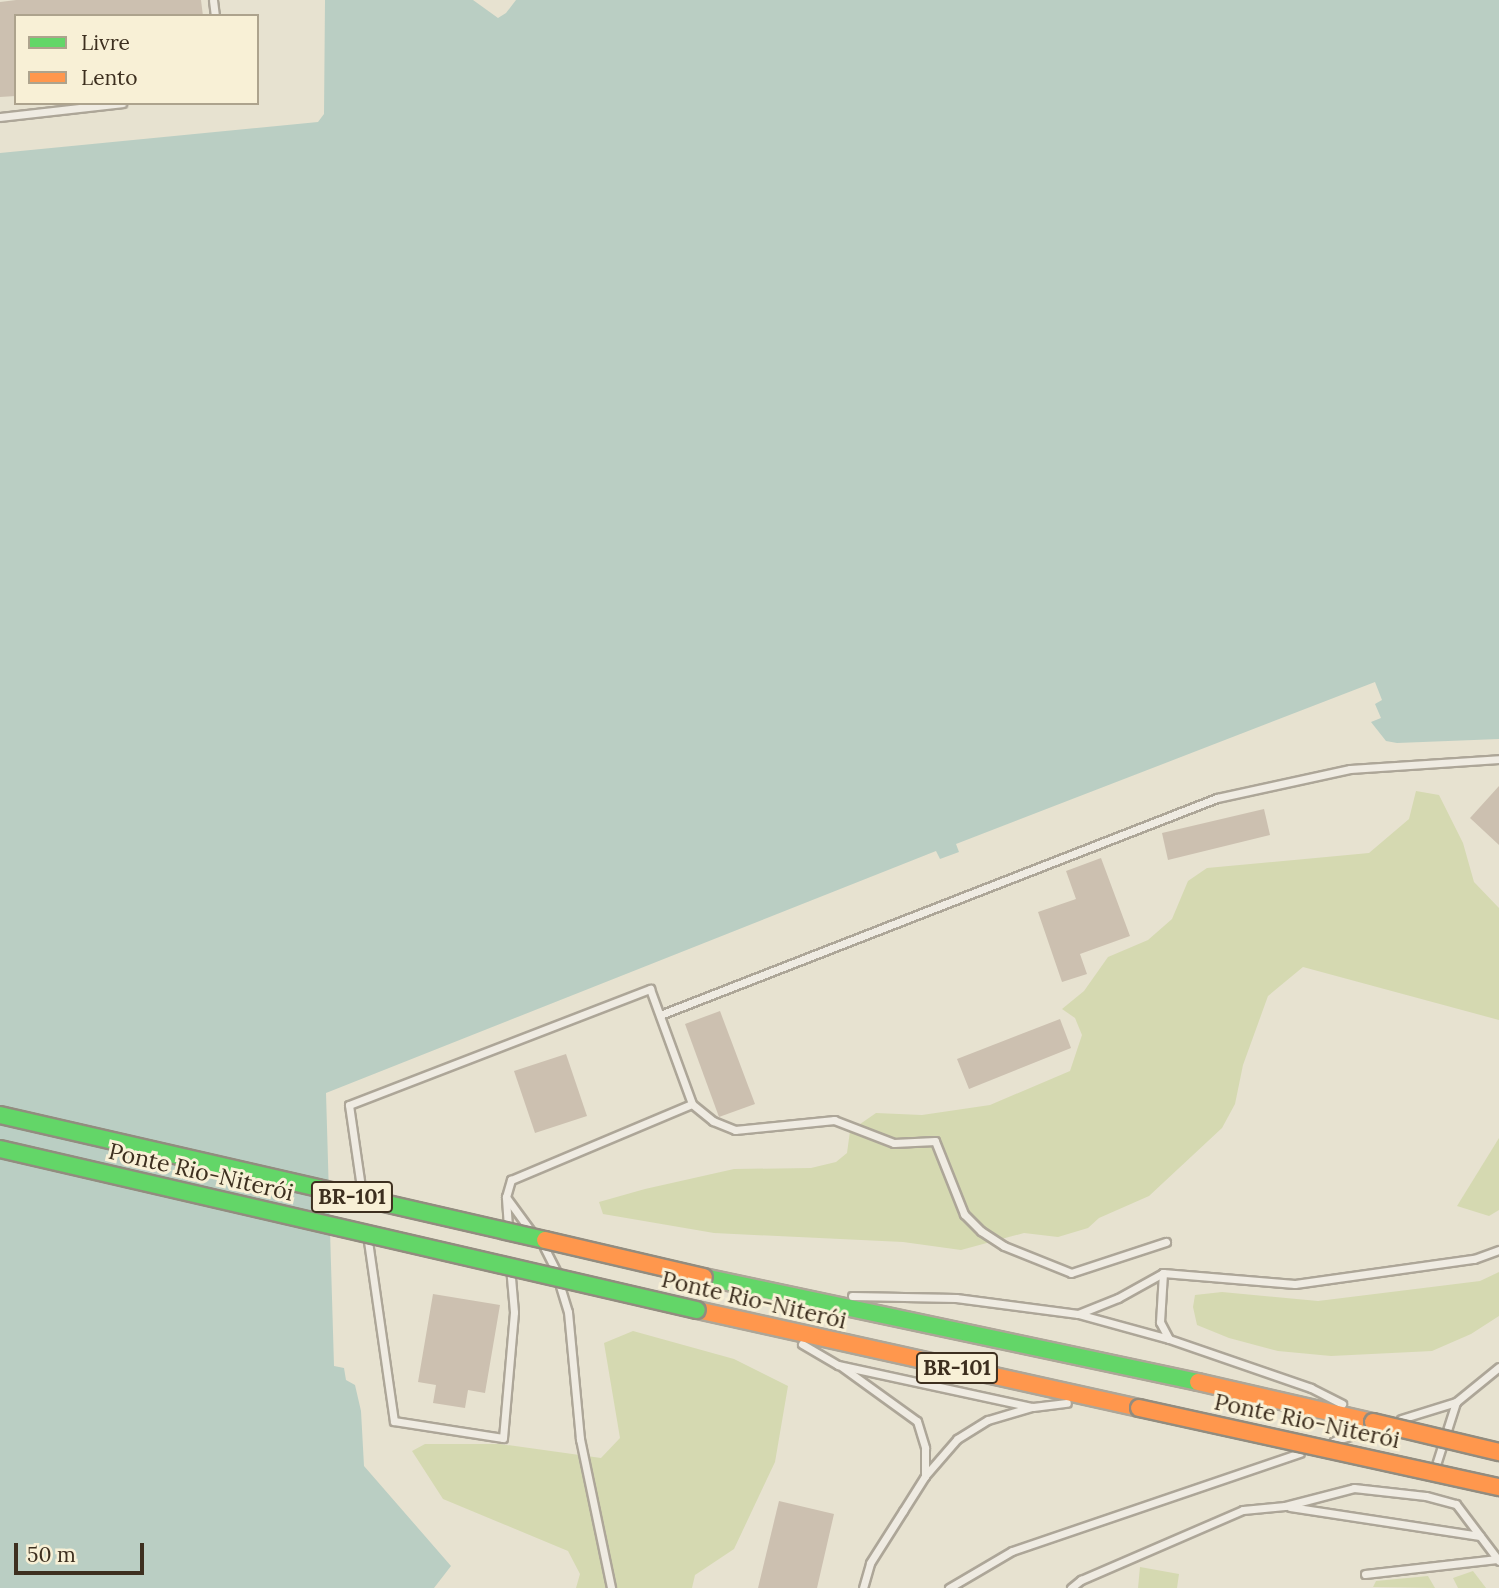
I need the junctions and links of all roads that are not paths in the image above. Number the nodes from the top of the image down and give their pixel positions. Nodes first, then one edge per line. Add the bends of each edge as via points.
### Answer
1 (105, 105) edge
2 (0, 117) edge
3 (1499, 759) edge
4 (660, 1015) junction
5 (692, 1104) junction
6 (0, 1115) edge
7 (0, 1149) edge
8 (506, 1197) junction
9 (365, 1215) dead end
10 (367, 1229) dead end
11 (1166, 1242) dead end
12 (509, 1248) dead end
13 (1499, 1250) edge
14 (510, 1261) dead end
15 (1163, 1273) junction
16 (783, 1295) junction
17 (1078, 1314) junction
18 (774, 1329) junction
19 (1169, 1339) junction
20 (838, 1365) junction
21 (1499, 1367) edge
22 (1101, 1399) junction
23 (1456, 1402) junction
24 (1033, 1407) junction
25 (1373, 1422) junction
26 (1499, 1452) edge
27 (925, 1476) junction
28 (1499, 1487) edge
29 (1426, 1496) junction
30 (1285, 1506) junction
31 (1480, 1535) junction
32 (1498, 1560) edge
33 (1365, 1574) dead end
34 (611, 1588) edge
35 (863, 1588) edge
36 (949, 1588) edge
37 (1071, 1588) edge

1 - 2 lane
3 - 4 lane via 1350,769 1217,798
4 - 5 lane
4 - 9 lane via 650,989 349,1105
5 - 8 lane via 511,1180
5 - 11 lane via 734,1130 834,1120 894,1143 935,1141 964,1214 981,1231 1004,1246 1071,1273
6 - 16 highway, Ponte Rio-Niterói / BR-101, bridge
7 - 18 highway, Ponte Rio-Niterói / BR-101, bridge
8 - 12 lane
8 - 34 lane via 552,1258 568,1312 580,1439
10 - 14 lane via 394,1421 503,1438 514,1312
13 - 15 lane via 1475,1259 1295,1284
15 - 17 lane
15 - 19 lane via 1160,1322
16 - 17 lane via 956,1298
16 - 25 highway, Ponte Rio-Niterói / BR-101
17 - 19 lane
18 - 20 lane
18 - 22 highway, Ponte Rio-Niterói / BR-101
19 - 25 lane via 1311,1388
20 - 24 lane
20 - 27 lane via 917,1421 925,1448
21 - 23 lane
22 - 24 lane
22 - 28 highway, Ponte Rio-Niterói / BR-101, bridge
23 - 29 lane
23 - 36 lane via 1012,1551
24 - 27 lane via 988,1420 957,1439
25 - 26 highway, Ponte Rio-Niterói / BR-101, bridge
27 - 35 lane via 870,1563
29 - 30 lane via 1354,1488
29 - 31 lane via 1457,1504
30 - 31 lane
30 - 37 lane via 1243,1510
31 - 32 lane
32 - 33 lane

